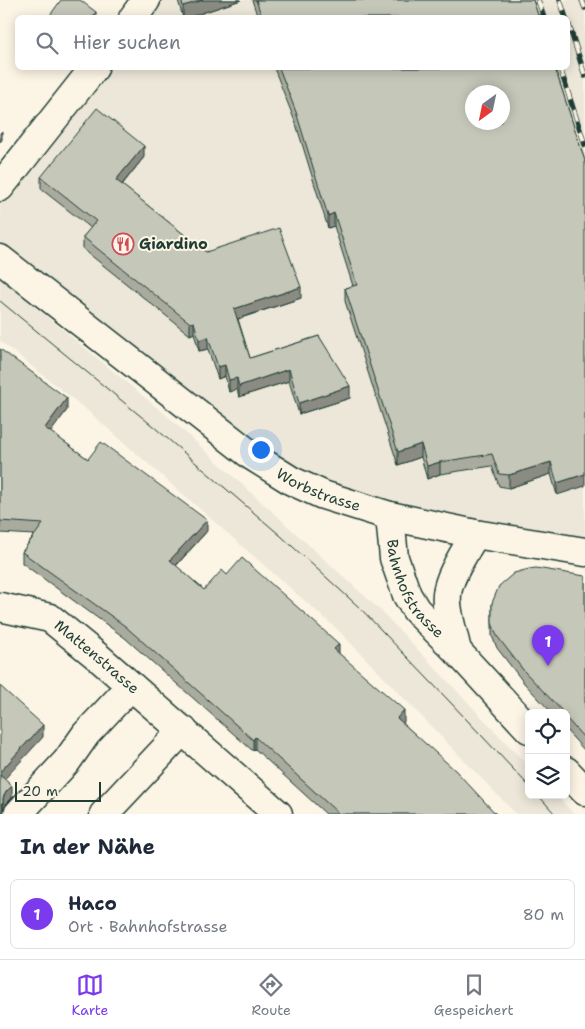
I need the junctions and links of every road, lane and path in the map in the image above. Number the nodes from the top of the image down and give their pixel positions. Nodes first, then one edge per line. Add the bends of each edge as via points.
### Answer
1 (146, 0) edge
2 (135, 15) edge
3 (92, 70) edge
4 (0, 187) edge
5 (0, 259) edge
6 (390, 516) junction
7 (475, 534) junction
8 (585, 552) edge
9 (0, 607) edge
10 (457, 651) junction
11 (131, 686) junction
12 (525, 726) edge
13 (183, 730) junction
14 (570, 774) edge
15 (585, 791) edge
16 (18, 814) edge
17 (104, 814) edge
18 (278, 814) edge

1 - 2 street
3 - 4 street
5 - 6 street, Worbstrasse via 252,456 322,495
6 - 7 street, Worbstrasse
6 - 10 street, Bahnhofstrasse via 394,558 408,595 416,610
7 - 8 street, Worbstrasse
7 - 10 street, Bahnhofstrasse via 451,579 447,595
9 - 11 street, Mattenstrasse via 50,618
10 - 12 street, Bahnhofstrasse
11 - 13 street, Mattenstrasse
11 - 16 street
13 - 17 street
13 - 18 street, Mattenstrasse
14 - 15 street

